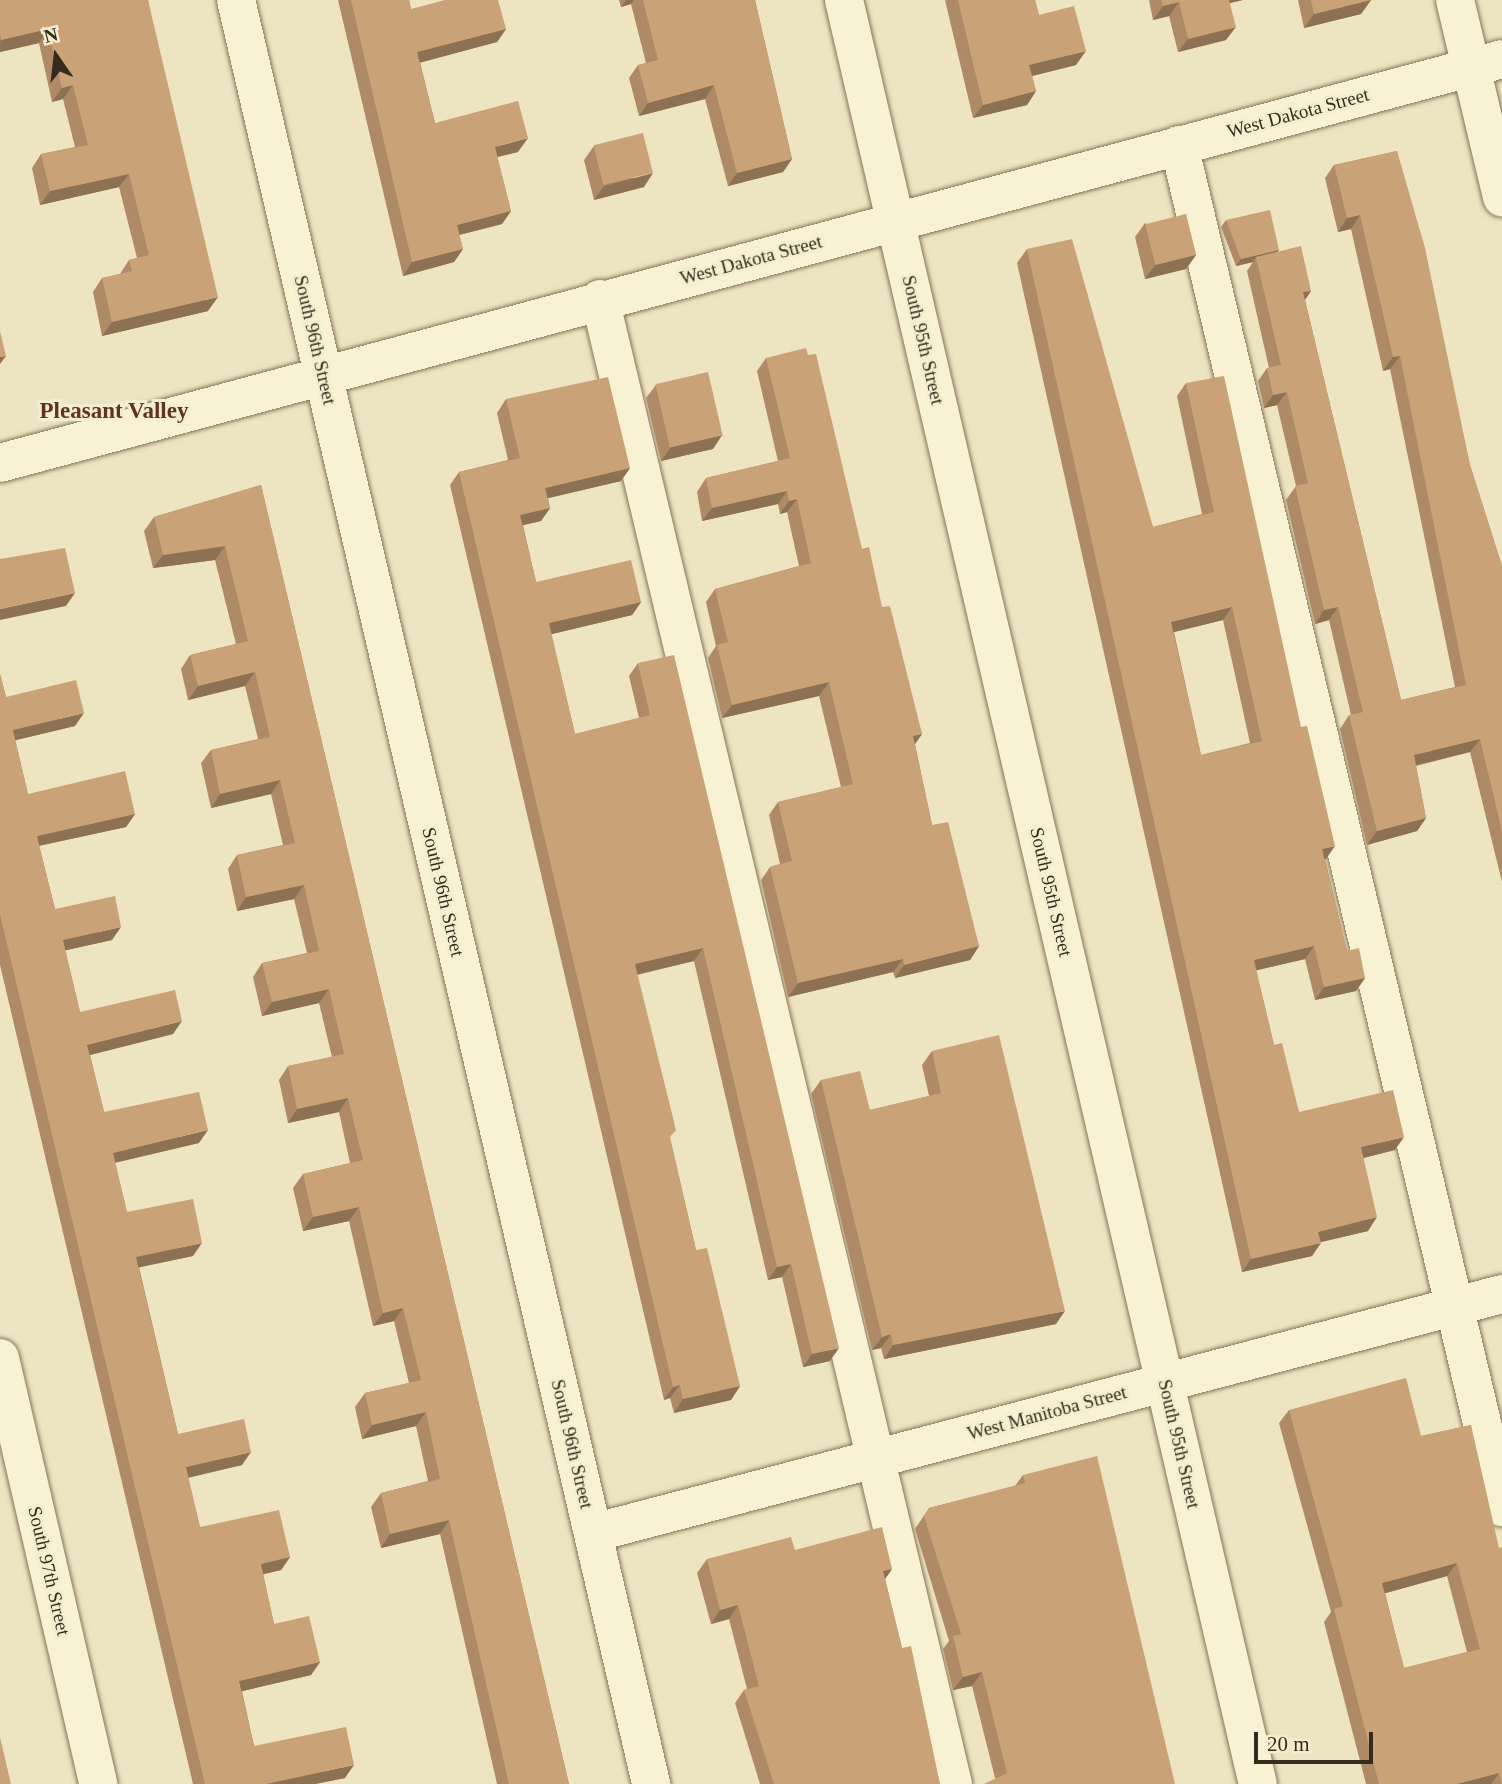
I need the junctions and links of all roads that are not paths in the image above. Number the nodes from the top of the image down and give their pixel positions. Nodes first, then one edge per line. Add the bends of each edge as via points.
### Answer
1 (236, 0) edge
2 (844, 0) edge
3 (1455, 0) edge
4 (1486, 63) edge
5 (1179, 145) junction
6 (1502, 197) edge
7 (896, 222) junction
8 (600, 299) junction
9 (323, 377) junction
10 (0, 463) edge
11 (1502, 1294) edge
12 (1455, 1306) junction
13 (0, 1359) edge
14 (1164, 1381) junction
15 (878, 1458) junction
16 (1502, 1507) edge
17 (593, 1533) junction
18 (98, 1784) edge
19 (651, 1784) edge
20 (953, 1784) edge
21 (1258, 1784) edge

1 - 9 street, South 96th Street
2 - 7 street, South 95th Street
3 - 4 street
4 - 5 street, West Dakota Street
4 - 6 street
5 - 7 street, West Dakota Street
5 - 12 street
7 - 8 street, West Dakota Street
7 - 14 street, South 95th Street
8 - 9 street, West Dakota Street
8 - 15 street
9 - 10 street, West Dakota Street
9 - 17 street, South 96th Street
11 - 12 street, West Manitoba Street
12 - 14 street, West Manitoba Street
12 - 16 street
13 - 18 street, South 97th Street
14 - 15 street, West Manitoba Street
14 - 21 street, South 95th Street
15 - 17 street, West Manitoba Street
15 - 20 street
17 - 19 street, South 96th Street

